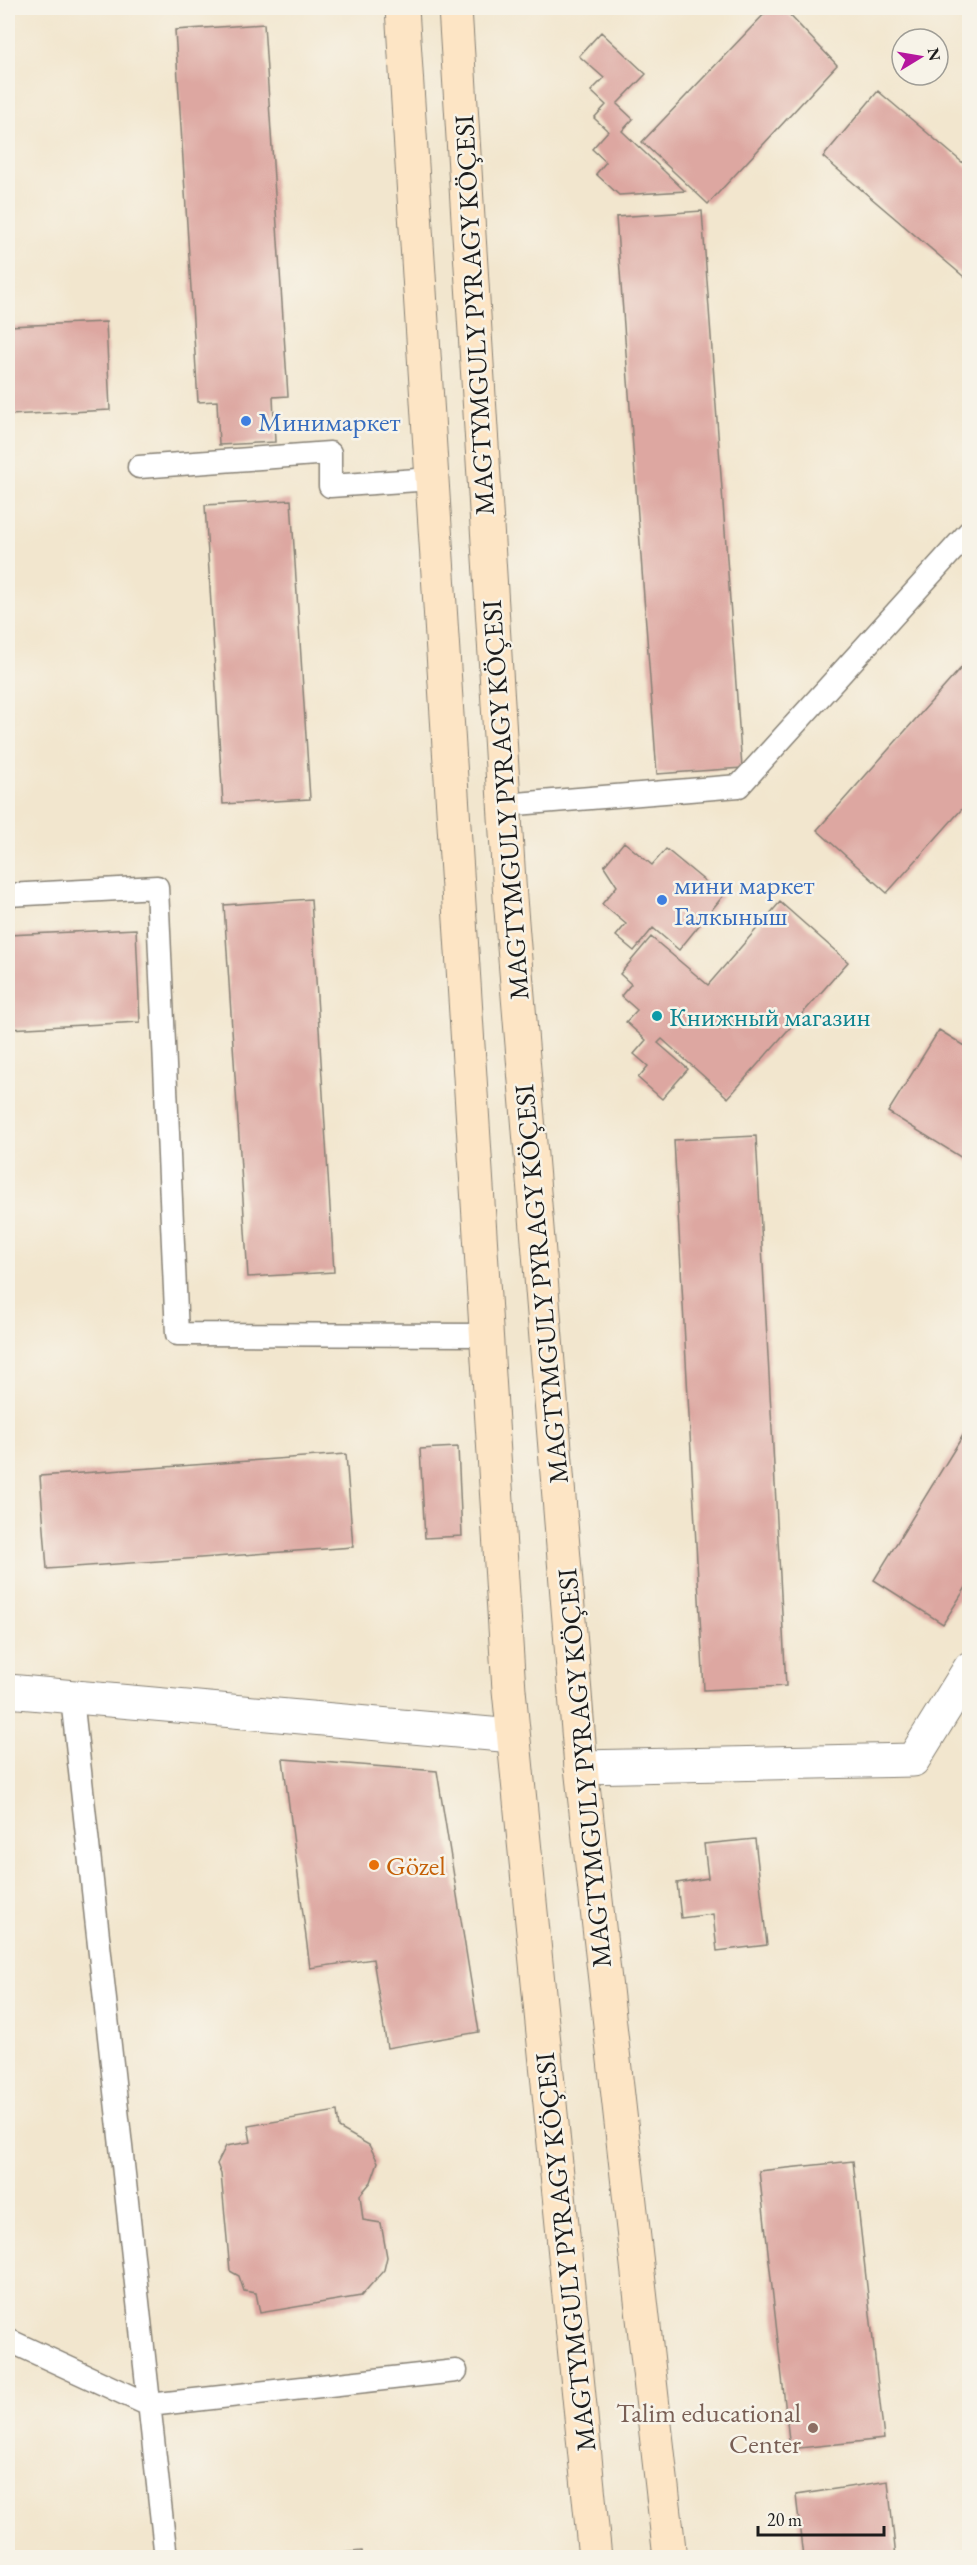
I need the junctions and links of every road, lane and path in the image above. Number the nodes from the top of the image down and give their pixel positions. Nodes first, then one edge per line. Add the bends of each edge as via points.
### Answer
1 (402, 8) edge
2 (455, 8) edge
3 (139, 467) dead end
4 (432, 478) junction
5 (969, 531) edge
6 (504, 805) junction
7 (8, 895) edge
8 (486, 1335) junction
9 (969, 1668) edge
10 (8, 1691) edge
11 (72, 1698) junction
12 (513, 1736) junction
13 (581, 1767) junction
14 (8, 2340) edge
15 (456, 2370) dead end
16 (149, 2405) junction
17 (166, 2558) edge
18 (595, 2558) edge
19 (670, 2558) edge

1 - 4 main road, MAGTYMGULY PYRAGY KÖÇESI
2 - 6 main road, MAGTYMGULY PYRAGY KÖÇESI
3 - 4 lane via 330,453 330,486
4 - 8 main road, MAGTYMGULY PYRAGY KÖÇESI
5 - 6 lane via 739,786
6 - 13 main road, MAGTYMGULY PYRAGY KÖÇESI
7 - 8 lane via 157,887 177,1334
8 - 12 main road, MAGTYMGULY PYRAGY KÖÇESI
9 - 13 street via 913,1760
10 - 11 street
11 - 12 street
11 - 16 lane
12 - 18 main road, MAGTYMGULY PYRAGY KÖÇESI
13 - 19 main road, MAGTYMGULY PYRAGY KÖÇESI
14 - 16 lane
15 - 16 lane
16 - 17 lane

